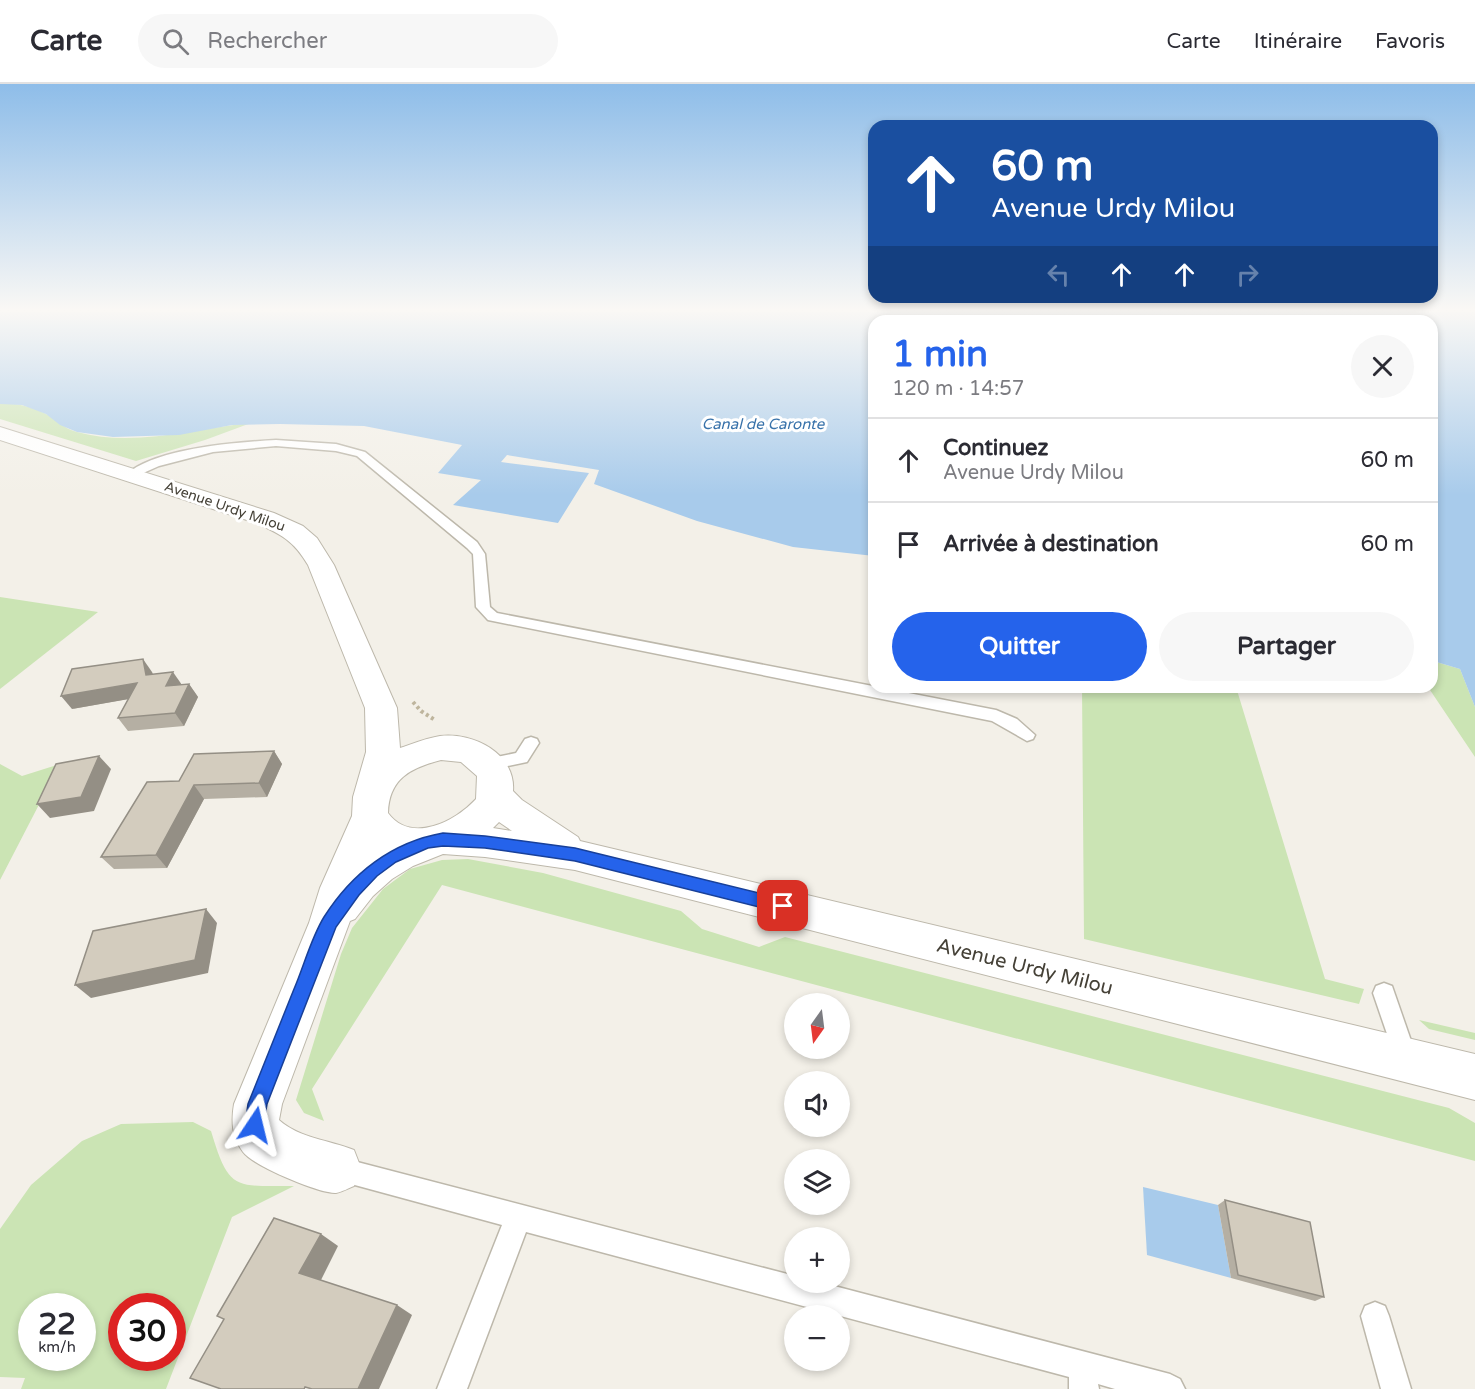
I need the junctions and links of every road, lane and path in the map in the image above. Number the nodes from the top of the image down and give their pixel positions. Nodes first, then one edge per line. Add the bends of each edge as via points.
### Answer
1 (0, 433) edge
2 (132, 475) junction
3 (868, 691) edge
4 (879, 693) edge
5 (395, 702) junction
6 (438, 734) junction
7 (1027, 735) dead end
8 (531, 744) dead end
9 (492, 780) junction
10 (373, 802) junction
11 (435, 841) junction
12 (575, 855) junction
13 (329, 923) junction
14 (1384, 993) dead end
15 (1406, 1060) junction
16 (1475, 1077) edge
17 (336, 1168) joint
18 (519, 1216) junction
19 (1375, 1316) dead end
20 (1083, 1378) edge
21 (452, 1389) edge
22 (1170, 1389) edge
23 (1396, 1389) edge

1 - 2 street, Avenue Urdy Milou
2 - 3 lane via 156,463 234,446 313,444 361,454 472,545 479,554 483,607 493,617
2 - 5 street, Avenue Urdy Milou via 265,518 294,531 308,543
4 - 7 lane via 996,716
5 - 6 street
5 - 6 path via 421,711
5 - 10 street, Avenue Urdy Milou
6 - 9 street via 482,757
6 - 10 street via 386,773
8 - 9 lane via 521,758
9 - 11 street via 490,808 465,830
9 - 12 street, Avenue Urdy Milou via 508,810
10 - 11 street via 385,834 403,842
10 - 13 street
11 - 12 street, Avenue Urdy Milou via 485,842
11 - 13 street via 391,857 353,891
12 - 15 street, Avenue Urdy Milou
13 - 17 street via 258,1104 255,1125 261,1137 274,1148
14 - 15 lane
15 - 16 street, Avenue Urdy Milou
17 - 18 lane
18 - 20 lane
18 - 21 lane
19 - 23 lane
20 - 22 lane

